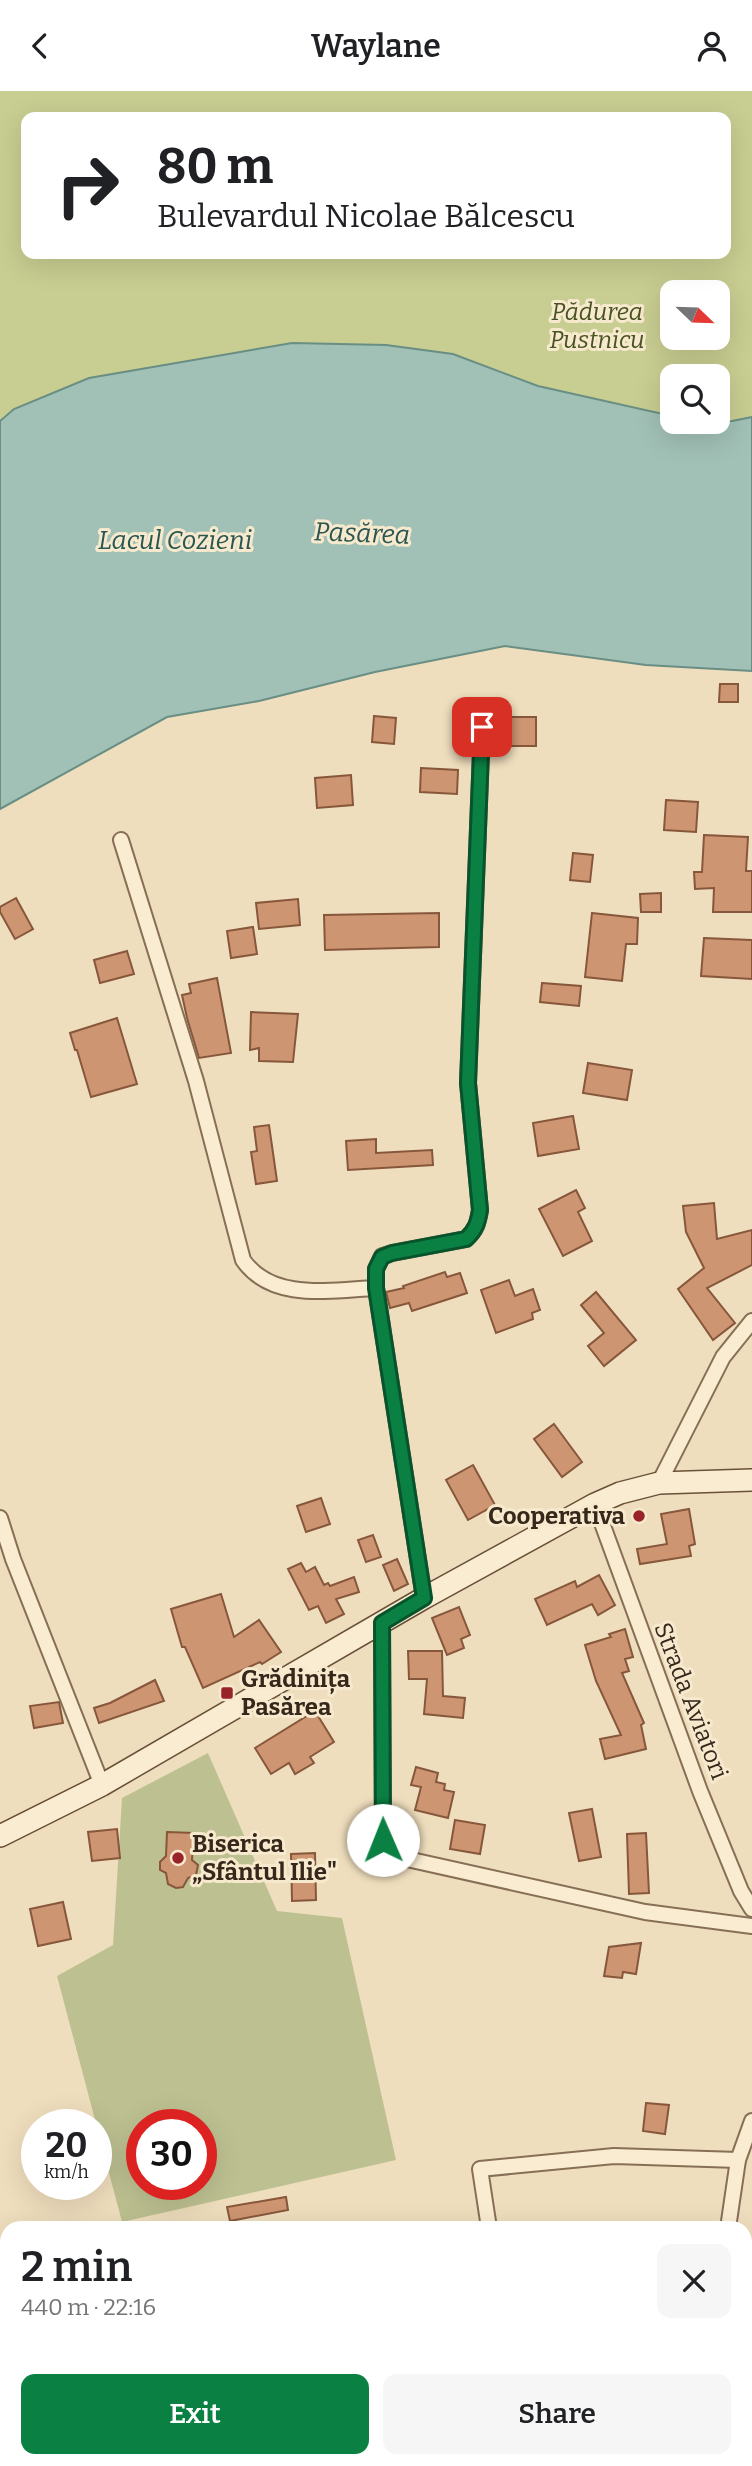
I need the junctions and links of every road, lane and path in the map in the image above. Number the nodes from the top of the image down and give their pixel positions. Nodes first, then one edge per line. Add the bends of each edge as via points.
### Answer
1 (482, 727) dead end
2 (121, 840) dead end
3 (376, 1288) junction
4 (752, 1321) edge
5 (752, 1480) edge
6 (659, 1483) junction
7 (595, 1504) junction
8 (0, 1518) edge
9 (424, 1598) junction
10 (382, 1623) junction
11 (102, 1785) junction
12 (0, 1836) edge
13 (752, 1909) edge
14 (752, 1926) edge
15 (752, 2121) edge
16 (738, 2160) junction
17 (488, 2221) edge
18 (728, 2221) edge

1 - 3 street via 468,1083 478,1222 466,1239 382,1257 376,1269
2 - 3 street via 195,1081 243,1260 262,1280 283,1287 309,1291
3 - 9 street
4 - 6 street via 723,1357
5 - 6 main road
6 - 7 main road
7 - 9 main road
7 - 13 street, Strada Aviatori via 700,1791
8 - 11 street
9 - 10 main road
10 - 11 main road
10 - 14 street via 383,1840 387,1850 398,1857 645,1912
11 - 12 main road
15 - 16 street
16 - 17 street via 614,2156 480,2169
16 - 18 street

